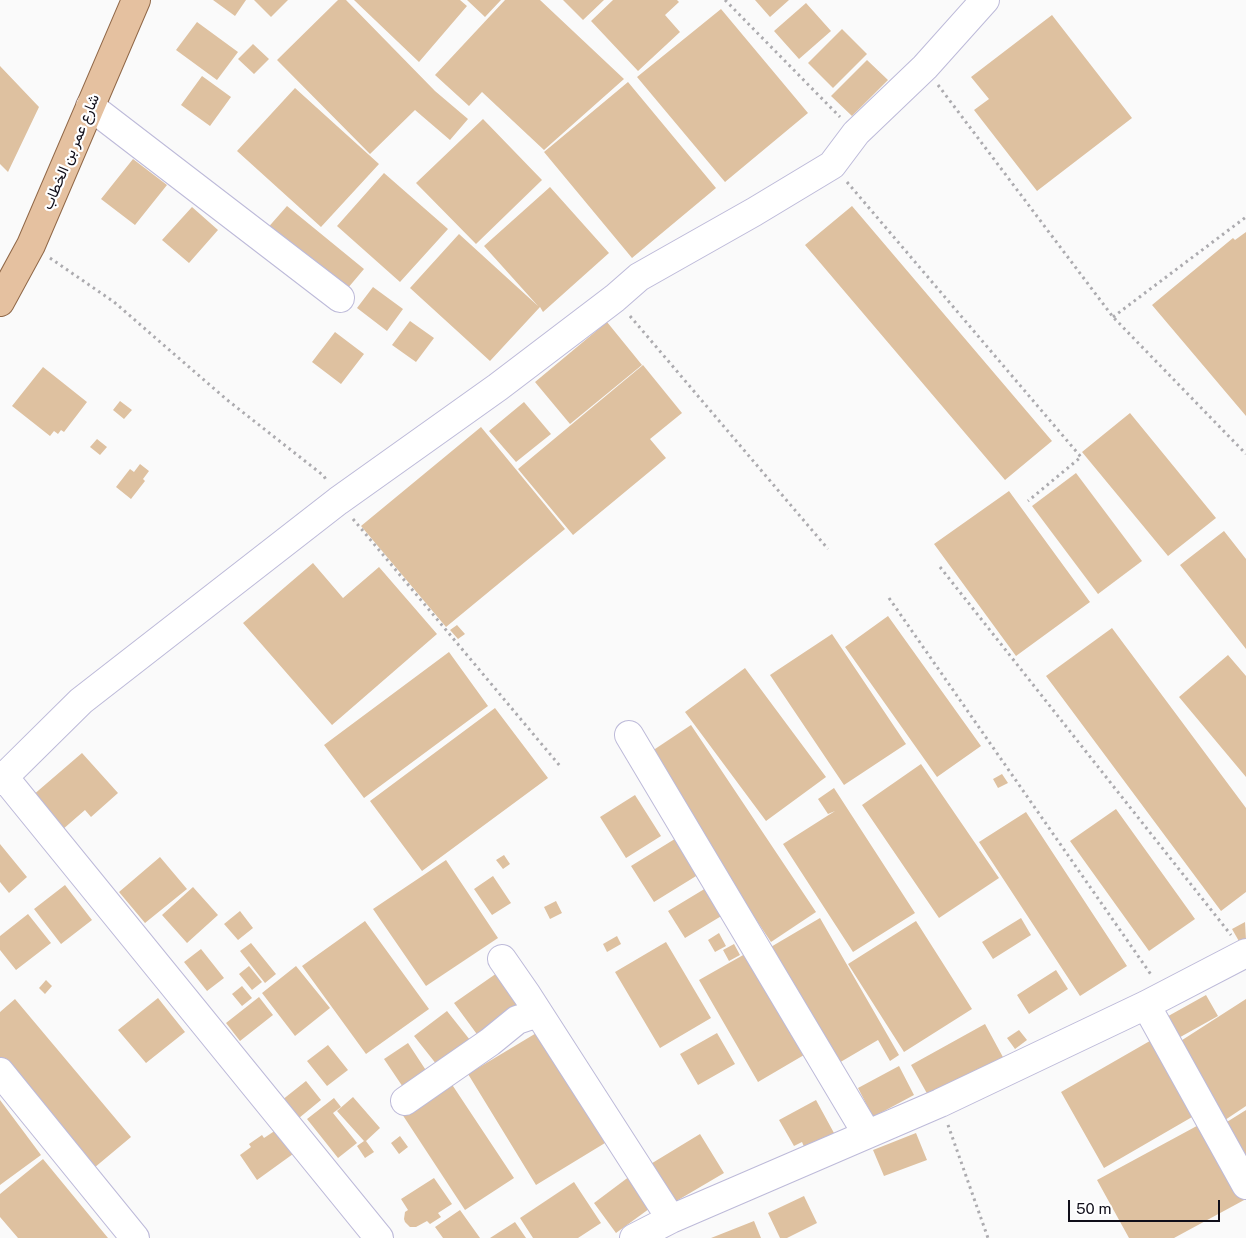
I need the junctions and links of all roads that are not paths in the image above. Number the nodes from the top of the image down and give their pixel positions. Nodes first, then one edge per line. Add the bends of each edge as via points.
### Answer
1 (136, 0) edge
2 (985, 0) edge
3 (90, 106) junction
4 (340, 298) dead end
5 (0, 302) edge
6 (629, 735) dead end
7 (2, 779) edge
8 (1246, 953) edge
9 (502, 959) dead end
10 (1156, 1000) junction
11 (538, 1013) junction
12 (0, 1072) edge
13 (405, 1101) dead end
14 (867, 1134) junction
15 (1246, 1185) edge
16 (671, 1219) junction
17 (135, 1238) edge
18 (379, 1238) edge
19 (634, 1238) edge

1 - 3 main road, شارع عمر بن الخطاب
2 - 7 street via 925,67 856,133 832,165 639,277 498,387 338,501 81,701
3 - 4 street
3 - 5 main road, شارع عمر بن الخطاب via 31,245
6 - 14 street
7 - 18 street
8 - 10 street
9 - 11 street
10 - 14 street via 940,1103
10 - 15 street
11 - 13 street via 517,1020
11 - 16 street
12 - 17 street
14 - 16 street
16 - 19 street

